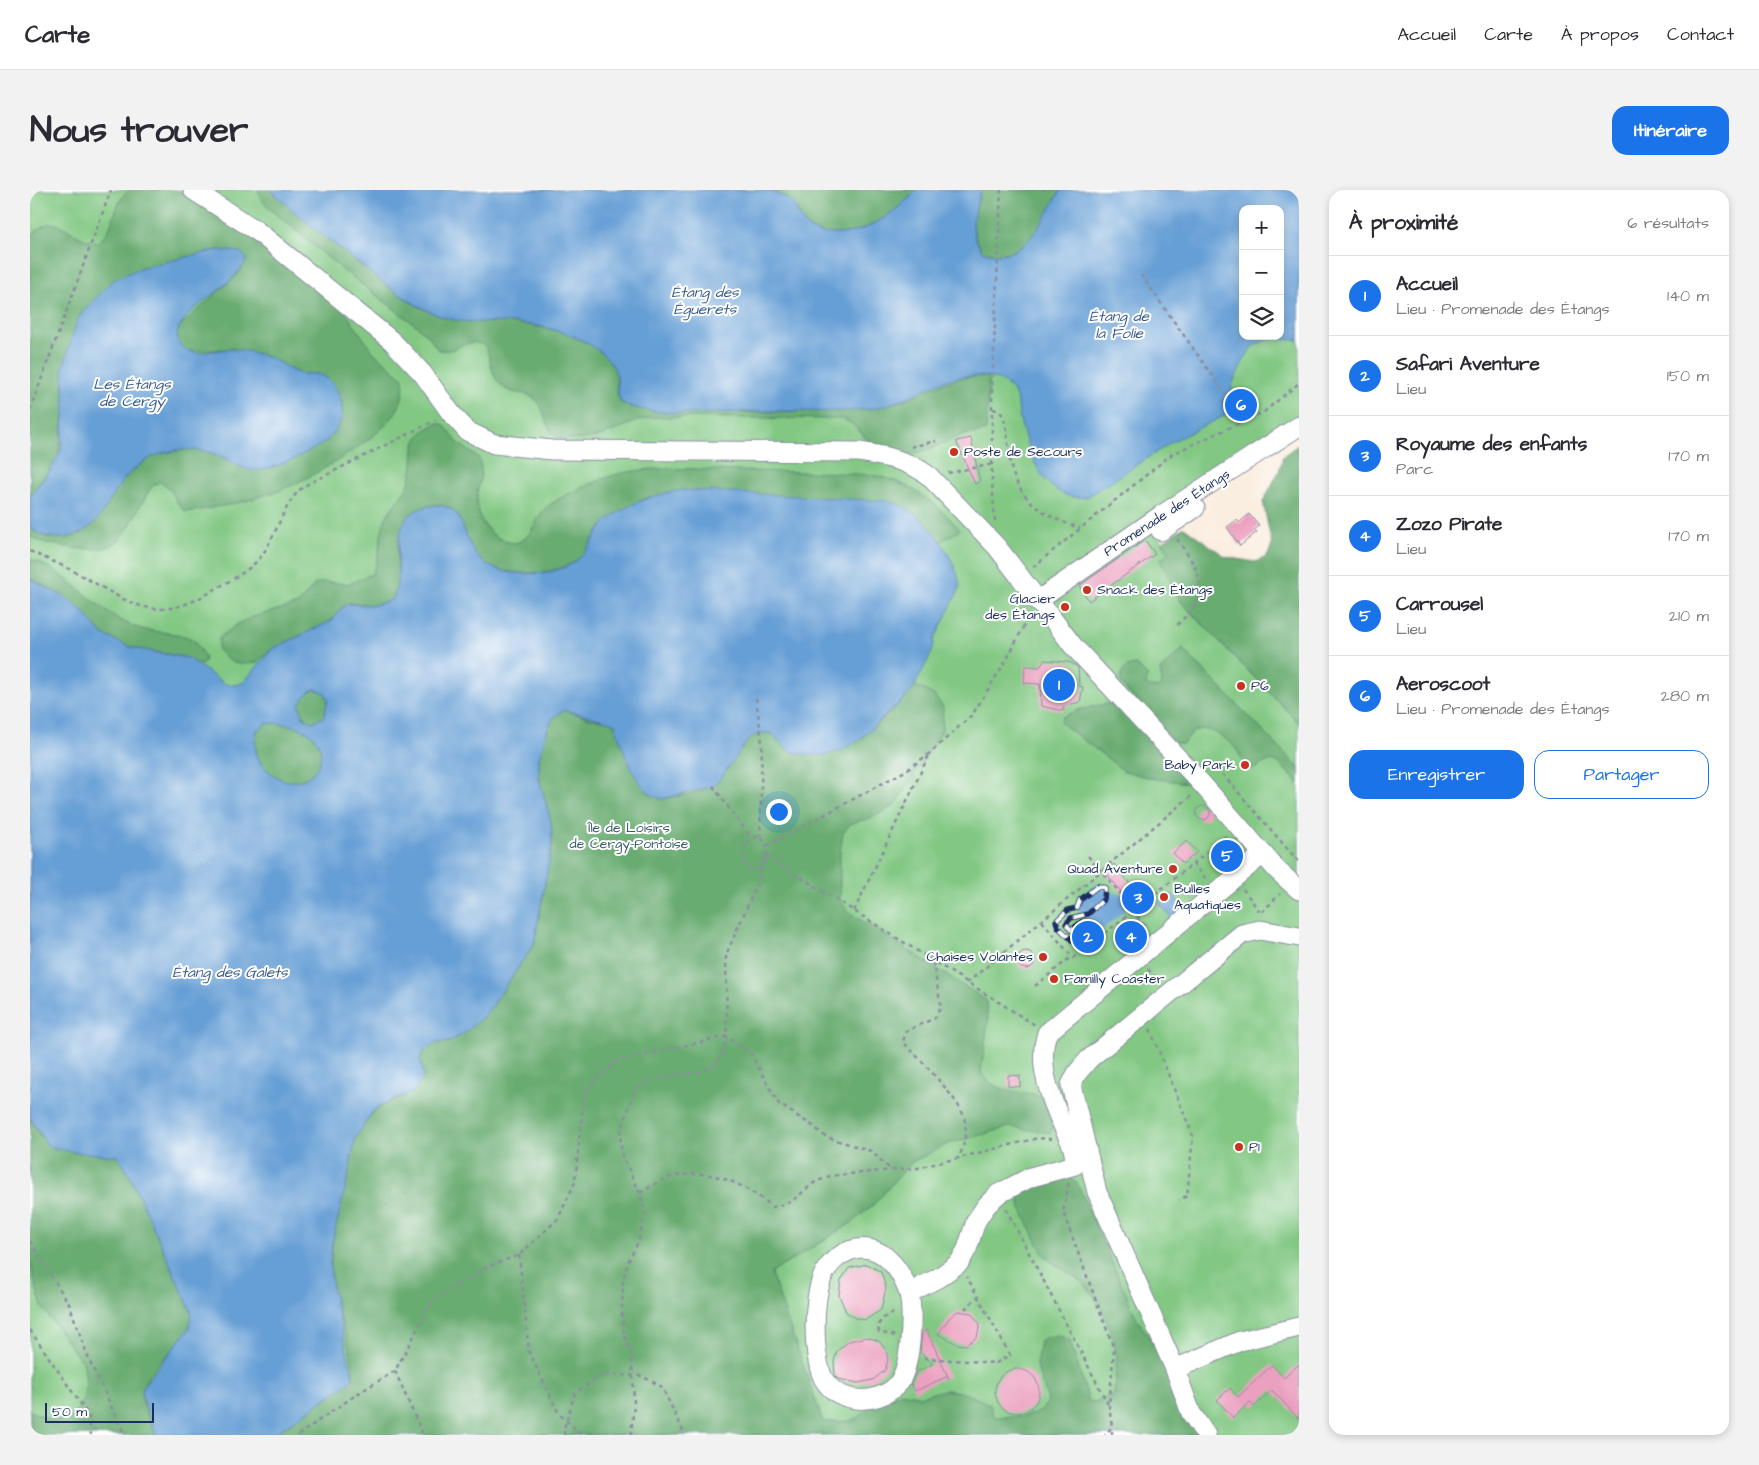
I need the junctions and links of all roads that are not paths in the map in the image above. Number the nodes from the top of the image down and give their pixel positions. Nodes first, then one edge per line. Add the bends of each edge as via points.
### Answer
1 (193, 190) edge
2 (1299, 426) edge
3 (1299, 436) edge
4 (1164, 529) road end
5 (1036, 601) junction
6 (1263, 854) junction
7 (1295, 887) edge
8 (1299, 937) edge
9 (910, 1299) junction
10 (1299, 1327) edge
11 (1175, 1369) junction
12 (1206, 1435) edge

1 - 5 street via 257,231 392,341 423,374 467,431 486,441 522,448 859,452 901,460 929,476 997,547
2 - 5 street, Promenade des Étangs
3 - 4 street, Promenade des Étangs
5 - 6 street
6 - 7 street
6 - 9 street via 1047,1033 1043,1054 1046,1079 1052,1101 1075,1148 1075,1165 1031,1177 998,1194 976,1221 959,1263
8 - 11 street via 1260,930 1242,934 1083,1066 1073,1080 1072,1093 1097,1192
9 - 9 street via 899,1271 885,1256 869,1249 848,1250 836,1258 822,1278 816,1322 818,1362 824,1380 838,1395 868,1398 896,1386 905,1370
10 - 11 street via 1240,1341
11 - 12 street via 1191,1413

